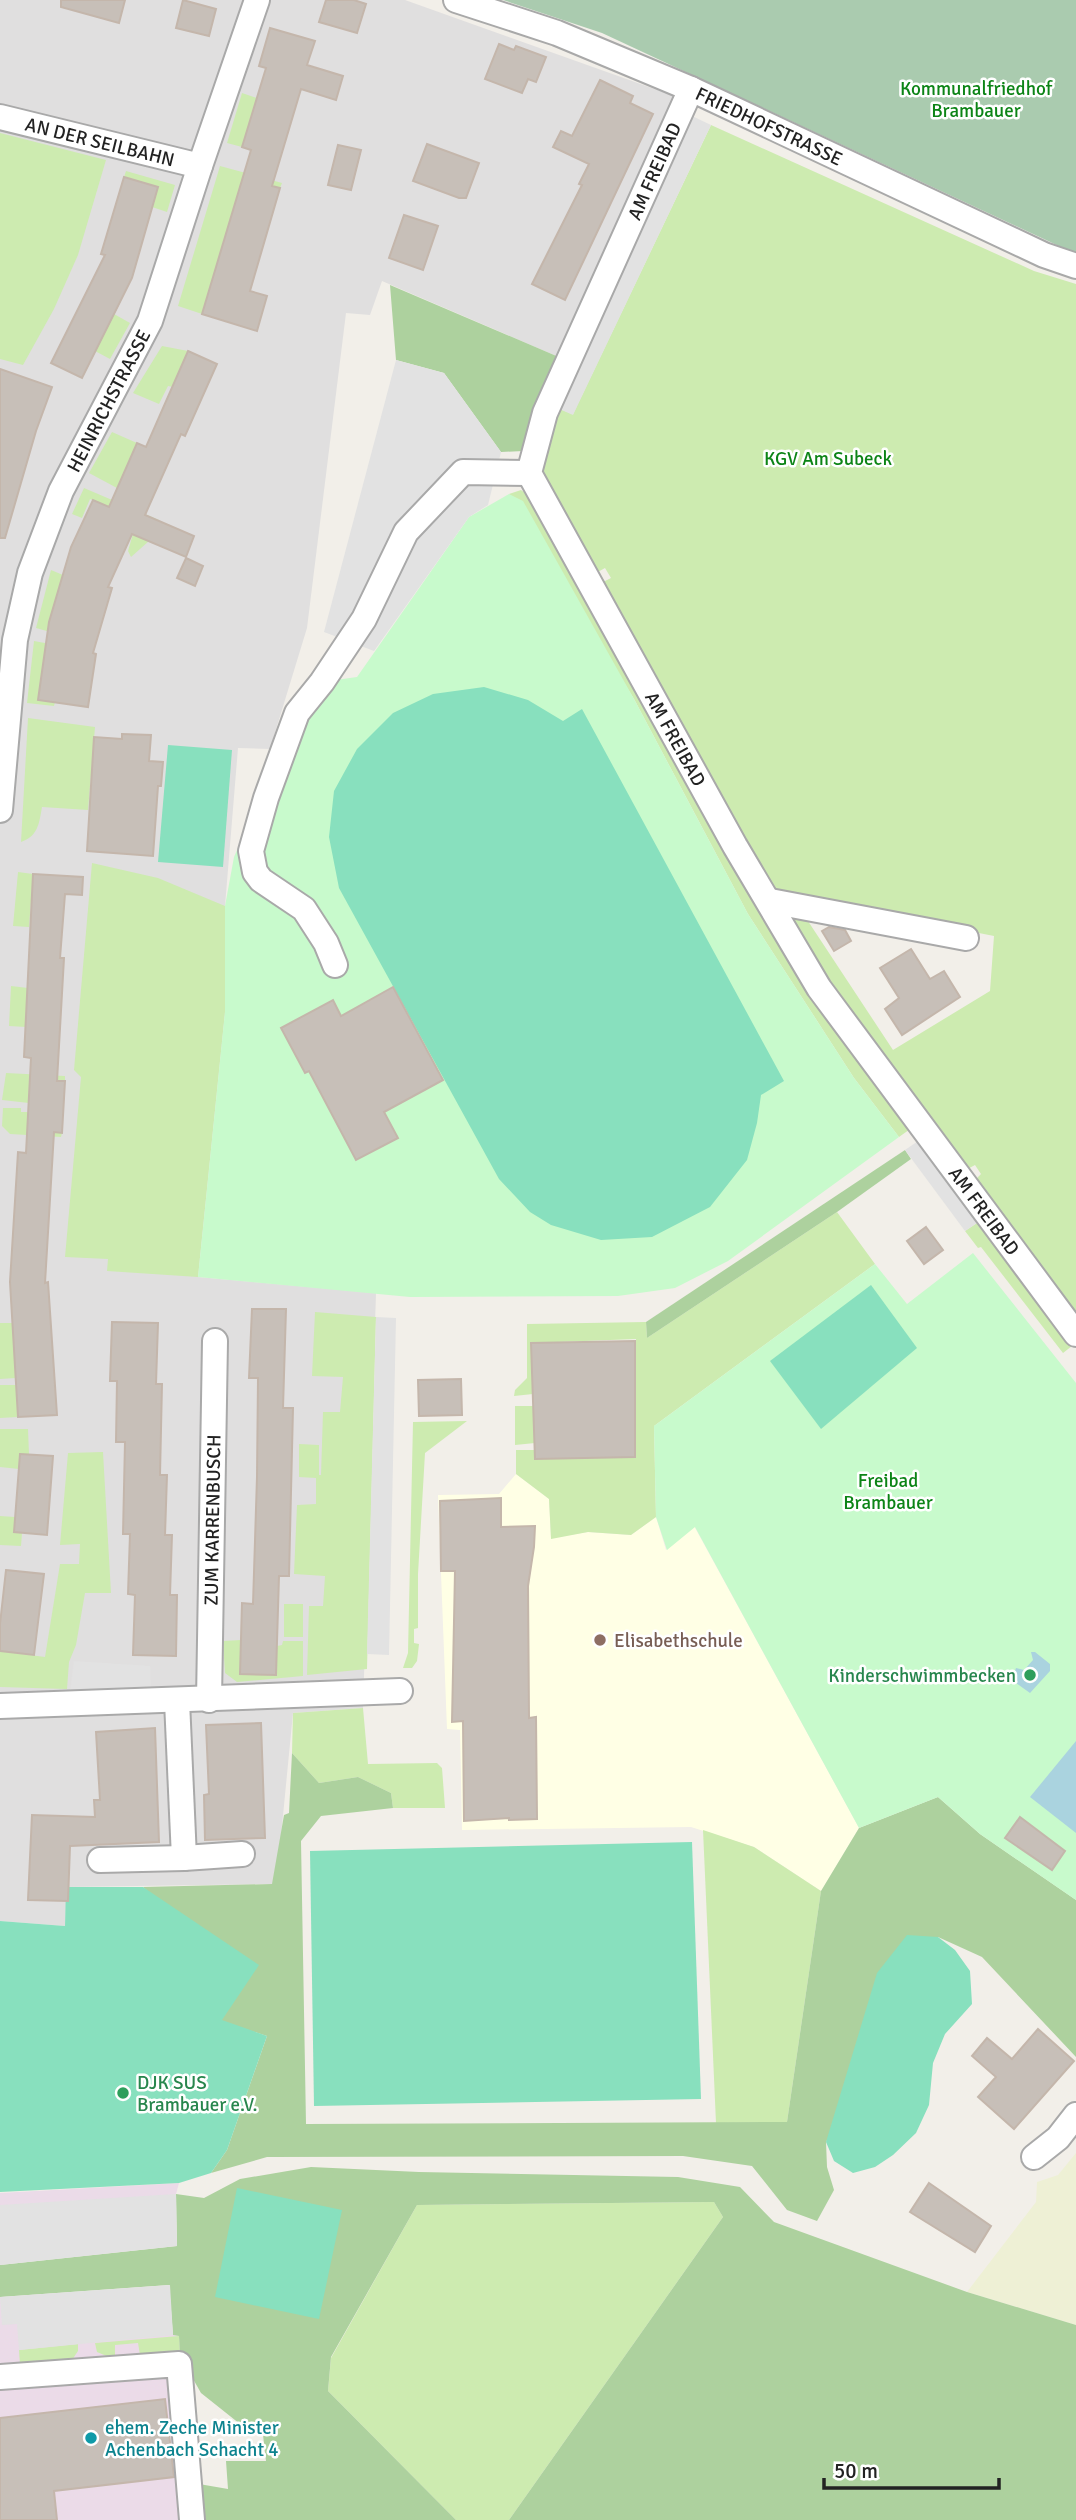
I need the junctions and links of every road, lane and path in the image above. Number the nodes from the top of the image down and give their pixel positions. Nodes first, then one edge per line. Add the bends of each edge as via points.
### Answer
1 (257, 0) edge
2 (456, 0) edge
3 (691, 89) junction
4 (0, 117) edge
5 (200, 166) junction
6 (1076, 266) edge
7 (529, 472) junction
8 (0, 810) edge
9 (770, 901) junction
10 (966, 938) dead end
11 (335, 965) dead end
12 (1076, 1334) edge
13 (215, 1341) dead end
14 (400, 1691) dead end
15 (209, 1700) junction
16 (177, 1701) junction
17 (0, 1706) edge
18 (242, 1854) dead end
19 (184, 1858) junction
20 (100, 1860) dead end
21 (1076, 2115) edge
22 (1034, 2157) dead end
23 (0, 2377) edge
24 (192, 2520) edge

1 - 5 street, HEINRICHSTRASSE
2 - 3 street, FRIEDHOFSTRASSE via 557,33
3 - 6 street, FRIEDHOFSTRASSE via 1044,256
3 - 7 street, AM FREIBAD via 545,413
4 - 5 street, AN DER SEILBAHN
5 - 8 street, HEINRICHSTRASSE via 150,321 61,491 30,573 15,640
7 - 9 street, AM FREIBAD via 735,846
7 - 11 street via 463,472 406,532 363,619 297,713 251,851 255,872 304,909
9 - 10 street
9 - 12 street, AM FREIBAD via 819,988
13 - 15 street, ZUM KARRENBUSCH
14 - 15 street
15 - 16 street
16 - 17 street
16 - 19 street
18 - 19 street
19 - 20 street
21 - 22 street via 1058,2138
23 - 24 street via 179,2364

